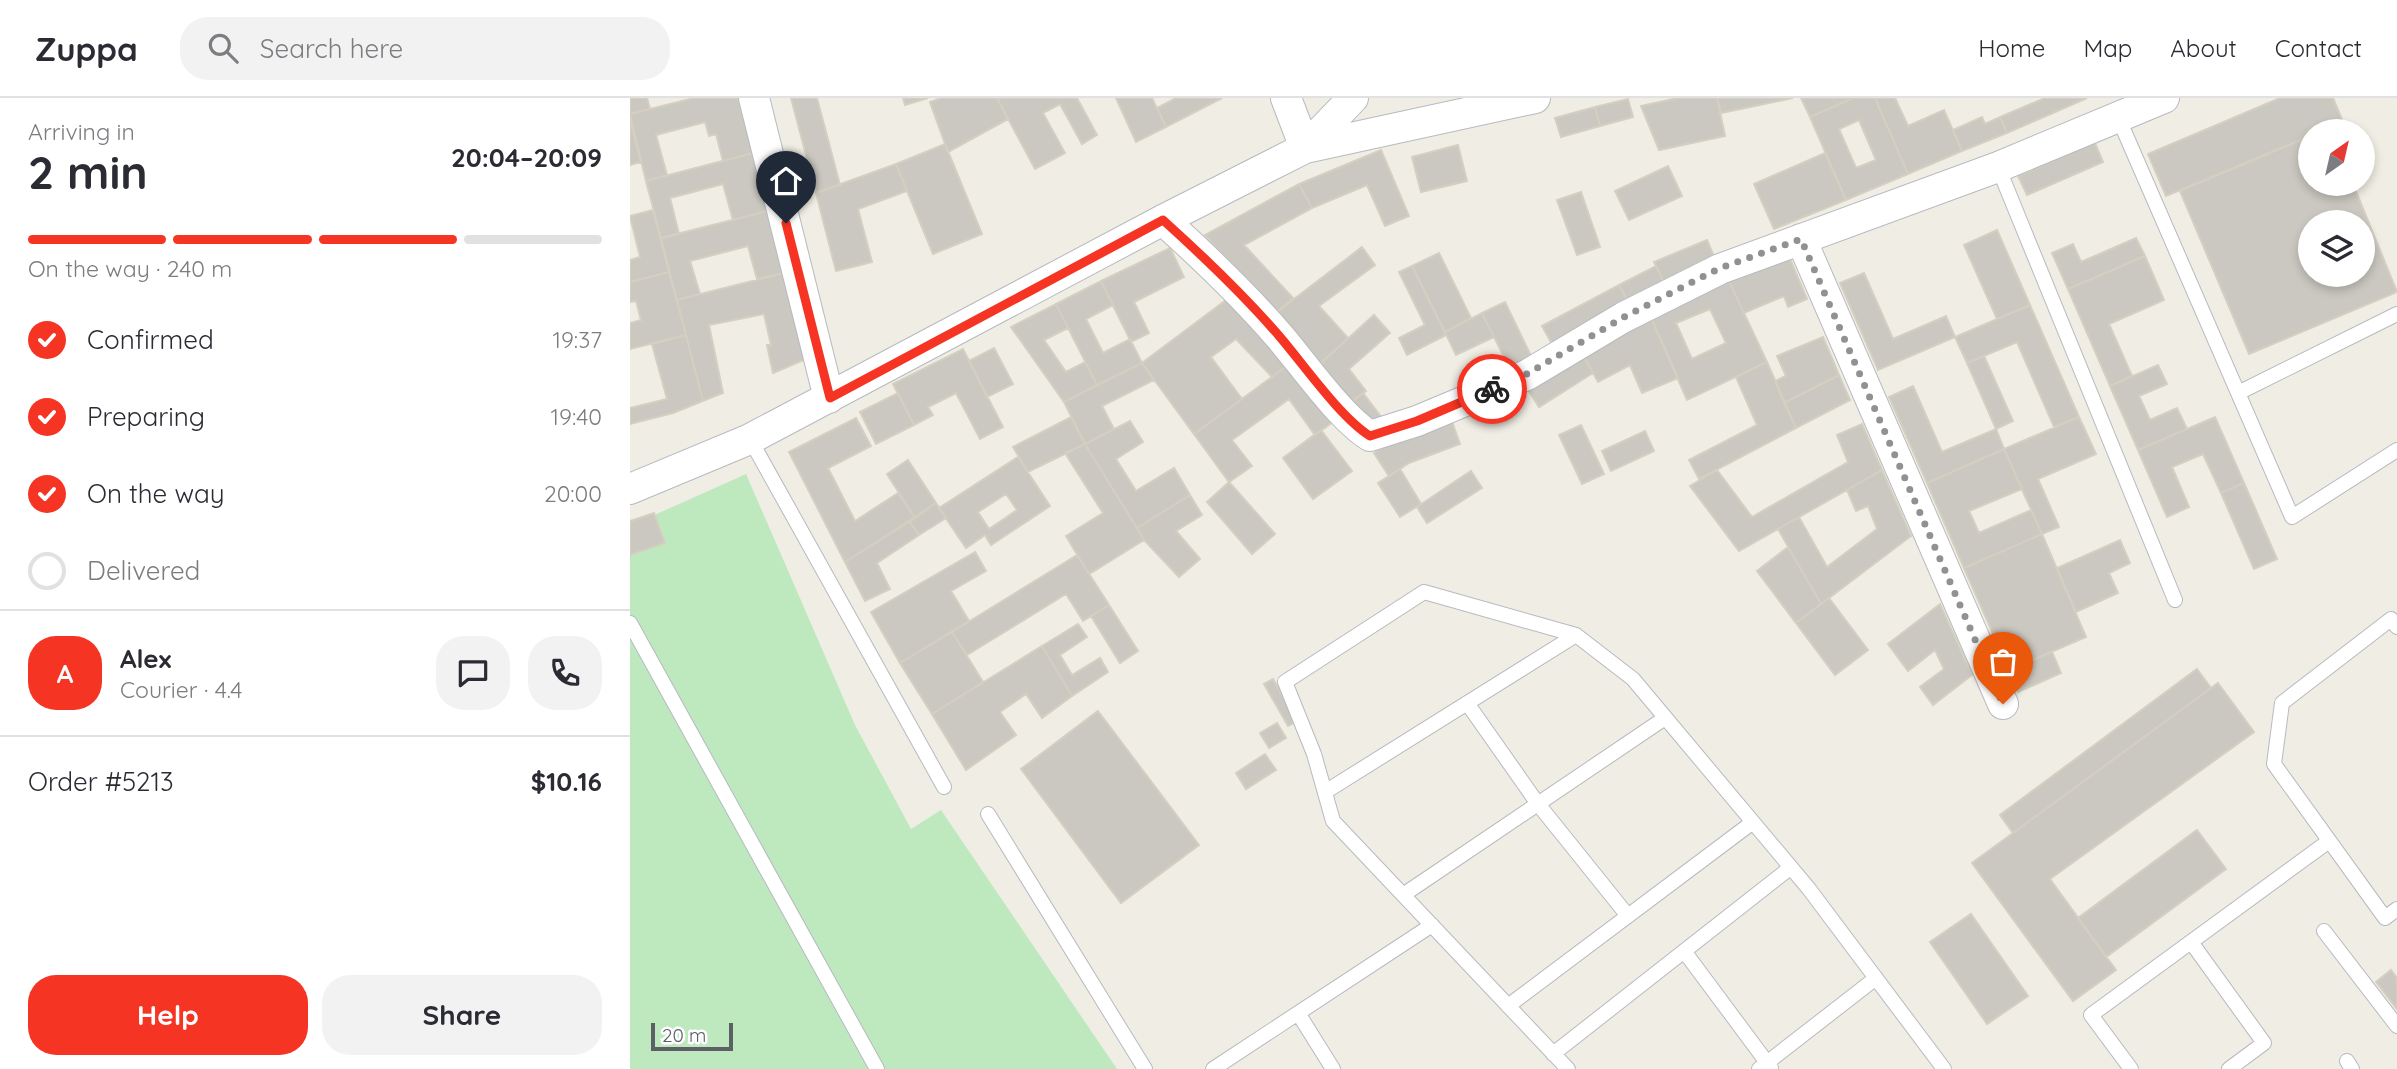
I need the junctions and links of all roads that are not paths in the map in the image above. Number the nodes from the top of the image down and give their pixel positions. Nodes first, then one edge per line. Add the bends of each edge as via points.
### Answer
1 (754, 98) edge
2 (1286, 98) edge
3 (1353, 98) edge
4 (1535, 98) edge
5 (2164, 98) edge
6 (2118, 117) junction
7 (1305, 148) junction
8 (1998, 167) junction
9 (1163, 220) junction
10 (1801, 239) junction
11 (2397, 314) edge
12 (2238, 393) junction
13 (830, 398) junction
14 (750, 439) junction
15 (2397, 450) edge
16 (630, 489) edge
17 (2175, 600) dead end
18 (630, 623) edge
19 (2397, 627) edge
20 (1576, 635) junction
21 (1467, 703) junction
22 (2003, 704) dead end
23 (1665, 718) junction
24 (944, 787) dead end
25 (1325, 792) junction
26 (1538, 804) junction
27 (988, 814) dead end
28 (1753, 822) junction
29 (2329, 841) junction
30 (1790, 867) junction
31 (1403, 895) junction
32 (2397, 909) edge
33 (1628, 916) junction
34 (1432, 925) junction
35 (2324, 931) dead end
36 (2191, 942) junction
37 (1684, 951) junction
38 (1876, 978) junction
39 (1508, 1006) junction
40 (1297, 1013) junction
41 (2397, 1026) edge
42 (1553, 1054) junction
43 (1766, 1067) edge
44 (877, 1069) edge
45 (1144, 1069) edge
46 (1213, 1069) edge
47 (1333, 1069) edge
48 (1568, 1069) edge
49 (1944, 1069) edge
50 (2131, 1069) edge
51 (2229, 1069) edge

1 - 13 street
2 - 7 street
3 - 7 street
4 - 7 street
5 - 6 street
6 - 8 street
6 - 12 lane
7 - 9 street
8 - 10 street
8 - 17 lane
9 - 10 street via 1228,280 1350,420 1370,436 1527,374 1720,268
9 - 13 street
10 - 22 street
11 - 12 lane
12 - 15 lane via 2292,517
13 - 14 street
14 - 16 street
14 - 24 lane
18 - 44 lane
19 - 29 lane via 2391,619 2281,703 2274,764
20 - 21 lane
20 - 23 lane via 1633,679
20 - 25 lane via 1423,592 1285,682
21 - 25 lane
21 - 26 lane
23 - 26 lane
23 - 28 lane
25 - 31 lane via 1333,821
26 - 31 lane
26 - 33 lane
27 - 45 lane
28 - 30 lane
28 - 33 lane
29 - 32 lane via 2385,918
29 - 36 lane
30 - 37 lane
30 - 38 lane
31 - 34 lane
33 - 39 lane
34 - 39 lane
34 - 40 lane
35 - 41 lane
36 - 50 lane via 2091,1015
36 - 51 lane via 2264,1043
37 - 42 lane
37 - 43 lane
38 - 43 lane
38 - 49 lane
39 - 42 lane
40 - 46 lane
40 - 47 lane
42 - 48 lane

